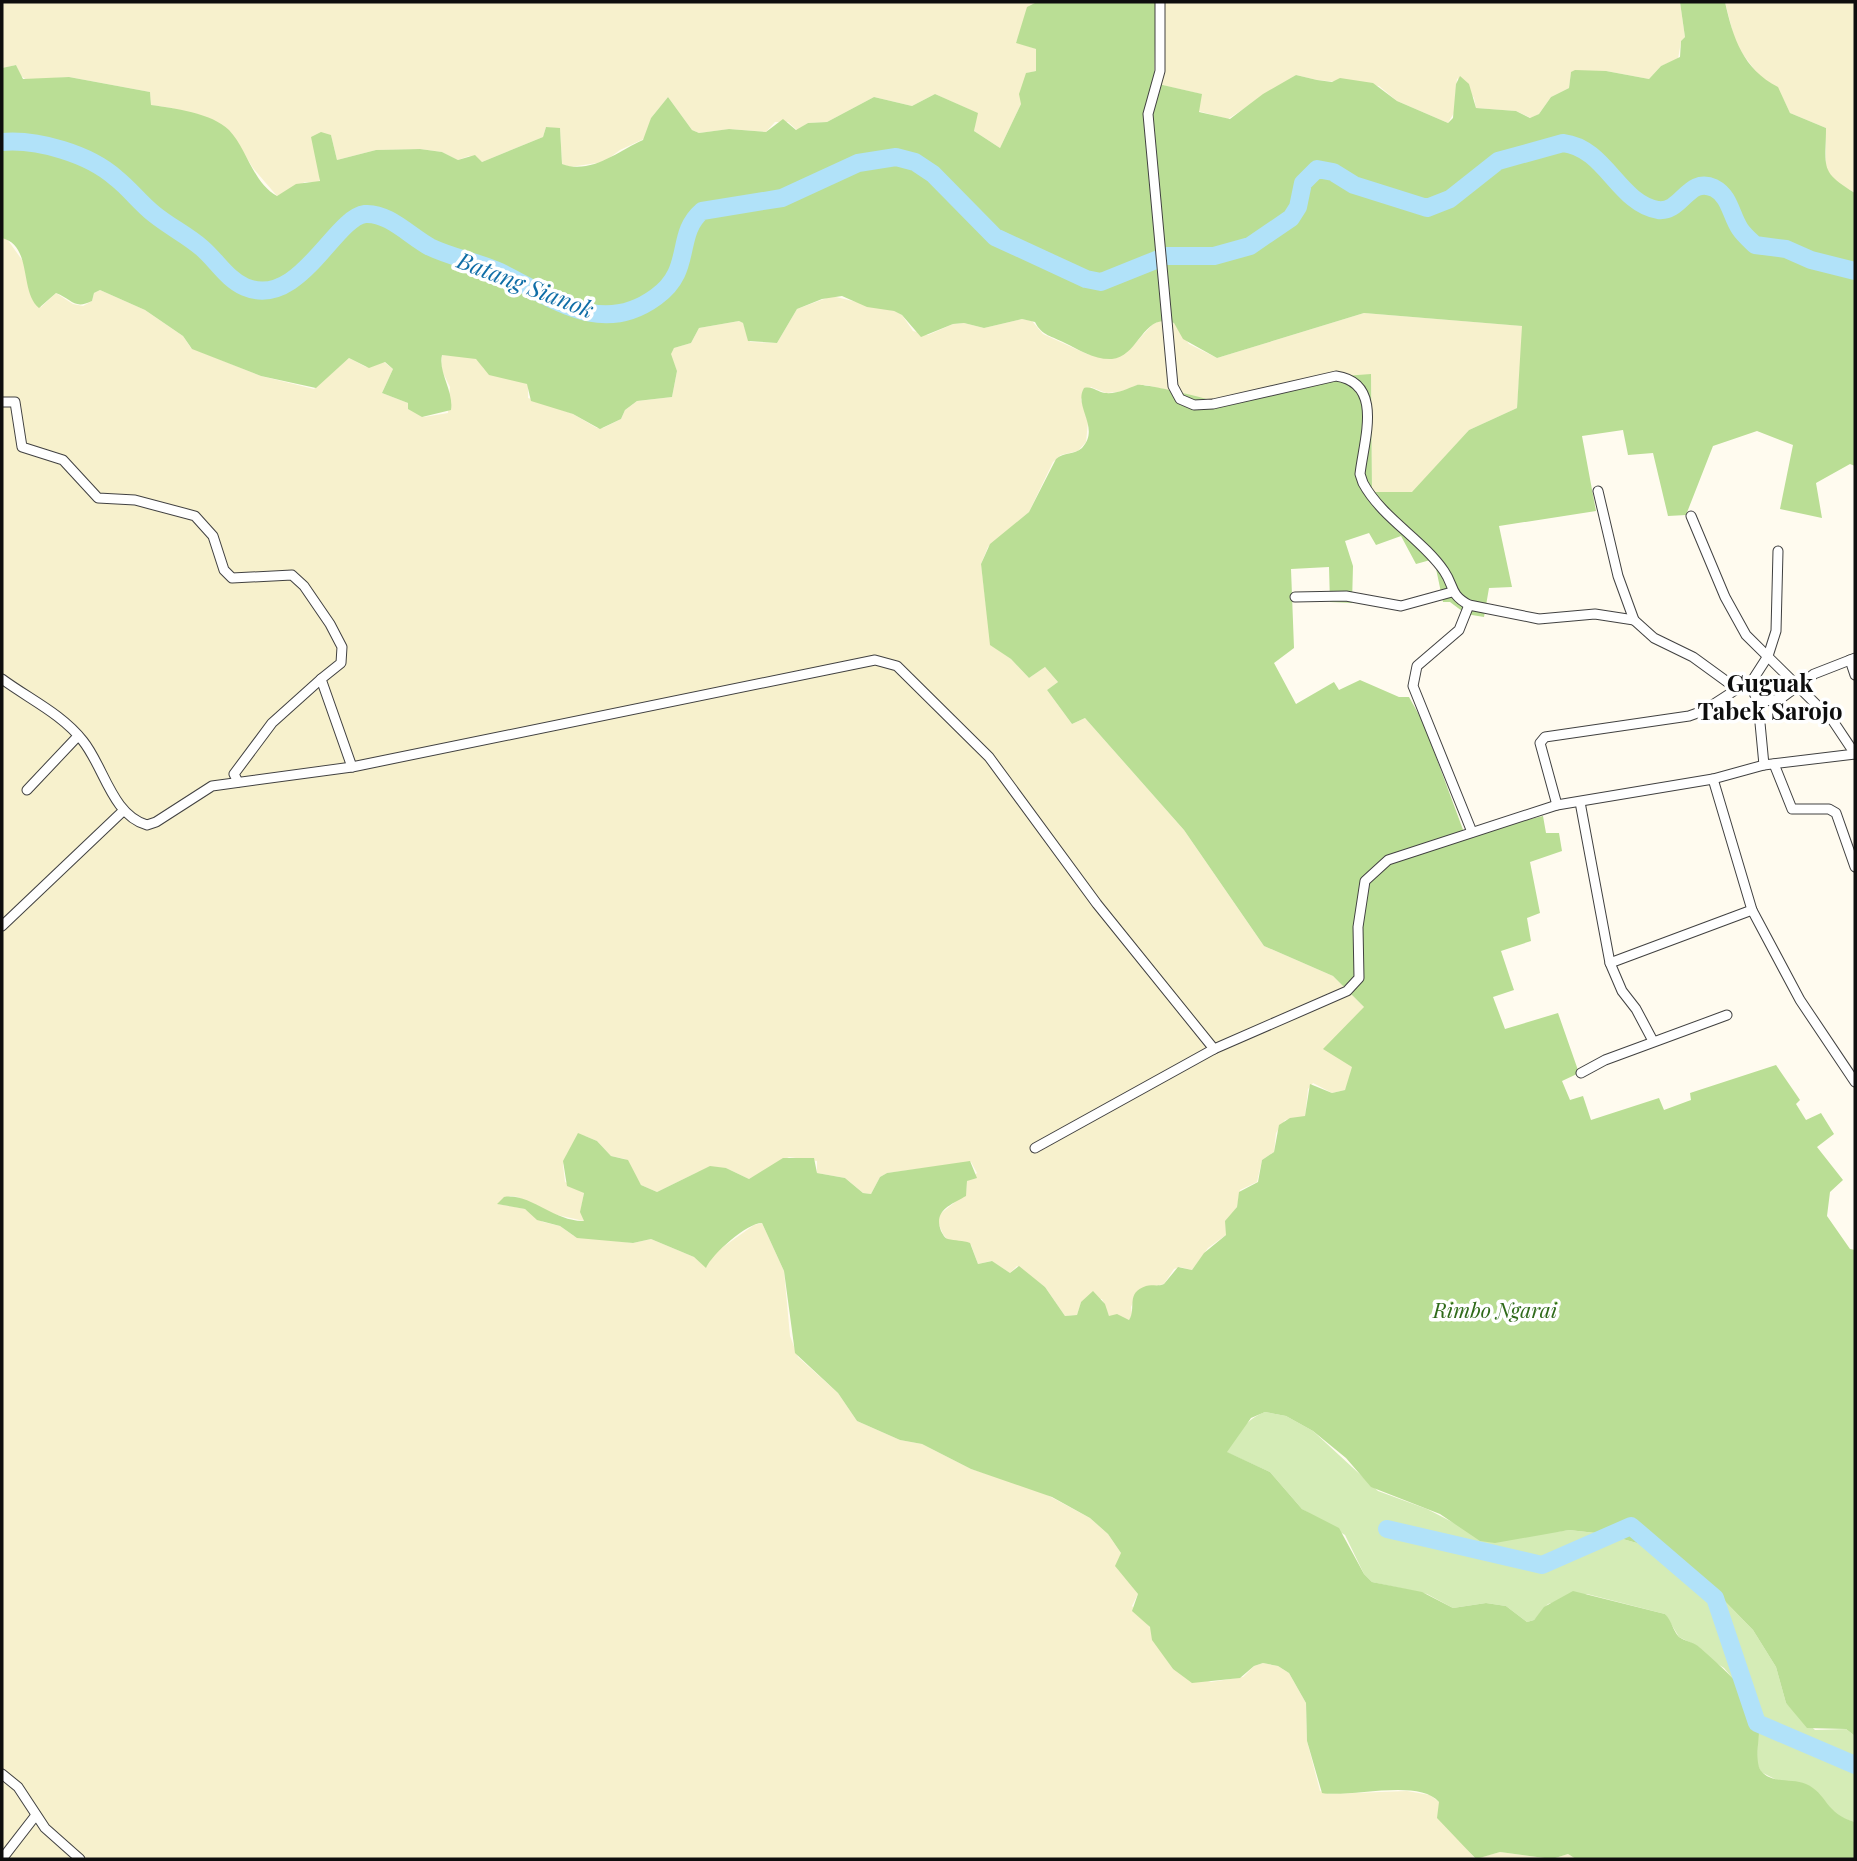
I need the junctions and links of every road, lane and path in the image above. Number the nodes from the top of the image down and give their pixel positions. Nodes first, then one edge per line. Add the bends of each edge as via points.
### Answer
1 (1160, 2) edge
2 (2, 402) edge
3 (1598, 491) dead end
4 (1691, 516) dead end
5 (1778, 551) dead end
6 (1452, 592) junction
7 (1295, 597) dead end
8 (1469, 605) junction
9 (1634, 620) junction
10 (1768, 656) junction
11 (1853, 659) edge
12 (1855, 675) edge
13 (2, 679) edge
14 (321, 679) junction
15 (1750, 684) junction
16 (1797, 685) junction
17 (1737, 689) junction
18 (1758, 702) junction
19 (78, 736) junction
20 (1855, 754) edge
21 (1769, 764) junction
22 (352, 767) junction
23 (1713, 779) junction
24 (238, 782) junction
25 (27, 790) dead end
26 (1580, 802) junction
27 (1558, 805) junction
28 (124, 811) junction
29 (1472, 832) junction
30 (1855, 867) edge
31 (1752, 910) junction
32 (2, 926) edge
33 (1610, 963) junction
34 (1727, 1015) dead end
35 (1653, 1041) junction
36 (1214, 1049) junction
37 (1581, 1073) dead end
38 (1855, 1082) edge
39 (1035, 1148) dead end
40 (2, 1774) edge
41 (36, 1815) junction
42 (2, 1859) edge
43 (80, 1859) edge

1 - 6 street via 1160,71 1148,114 1173,386 1180,399 1194,405 1336,376 1350,378 1363,389 1368,403 1360,474 1363,483 1445,572
2 - 14 street via 15,402 22,447 63,460 98,498 135,500 195,516 219,545 224,570 232,578 292,575 342,647 341,663
3 - 9 street via 1618,576
4 - 10 street via 1725,597 1746,635
5 - 10 street via 1776,631
6 - 7 street via 1401,606 1355,597
6 - 8 street
8 - 9 street via 1539,619 1595,614
8 - 29 street via 1459,630 1417,666 1413,686
9 - 17 street via 1654,638 1693,657
10 - 15 street
10 - 16 street
11 - 12 street
11 - 16 street
13 - 19 street via 66,722
14 - 22 street
14 - 24 street via 272,723 234,774
15 - 17 street
15 - 18 street
16 - 18 street via 1780,699
16 - 20 street via 1833,721
17 - 27 street via 1689,716 1545,737 1540,743
18 - 21 street
19 - 25 street
19 - 28 street
20 - 21 street
21 - 23 street
21 - 30 street via 1792,809 1829,808 1836,813
22 - 24 street
22 - 36 street via 875,660 897,666 989,757 1097,904
23 - 26 street
23 - 31 street
24 - 28 street via 212,786 147,825
26 - 27 street
26 - 33 street
27 - 29 street
28 - 32 street
29 - 36 street via 1388,860 1365,881 1358,927 1359,978 1347,991
31 - 33 street
31 - 38 street via 1800,1000
33 - 35 street
34 - 35 street
35 - 37 street
36 - 39 street
40 - 41 street via 13,1781
41 - 42 street
41 - 43 street

